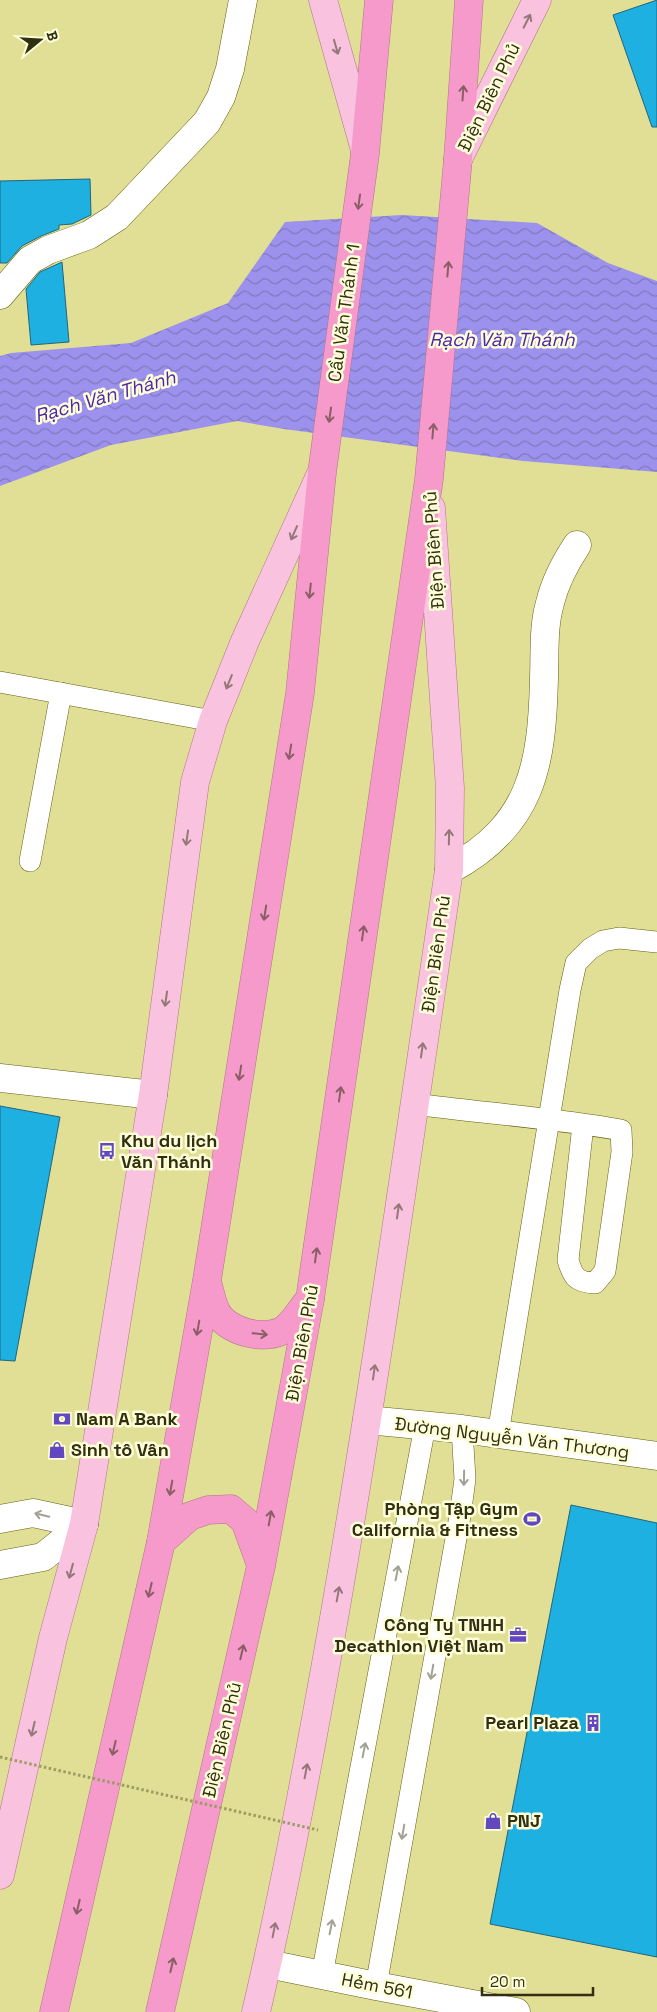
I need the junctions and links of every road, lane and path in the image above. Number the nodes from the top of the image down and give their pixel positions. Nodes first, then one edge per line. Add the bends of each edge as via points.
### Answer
1 (243, 0) edge
2 (323, 0) edge
3 (379, 0) edge
4 (469, 0) edge
5 (537, 0) edge
6 (366, 154) junction
7 (458, 159) junction
8 (0, 295) edge
9 (322, 473) junction
10 (429, 479) junction
11 (577, 545) dead end
12 (0, 682) edge
13 (61, 693) junction
14 (213, 721) junction
15 (30, 861) dead end
16 (449, 870) junction
17 (657, 942) edge
18 (0, 1078) edge
19 (153, 1095) junction
20 (414, 1104) junction
21 (549, 1121) junction
22 (583, 1125) junction
23 (207, 1280) junction
24 (310, 1299) junction
25 (367, 1420) junction
26 (425, 1426) junction
27 (462, 1429) junction
28 (498, 1434) junction
29 (657, 1456) edge
30 (0, 1519) edge
31 (84, 1524) junction
32 (161, 1542) junction
33 (0, 1565) edge
34 (261, 1566) junction
35 (0, 1757) edge
36 (318, 1830) dead end
37 (0, 1875) edge
38 (268, 1964) junction
39 (322, 1975) junction
40 (376, 1986) junction
41 (54, 2012) edge
42 (160, 2012) edge
43 (256, 2012) edge
44 (516, 2012) edge

1 - 8 street via 230,69 221,97 207,122 117,217 89,235 30,260
2 -> 6 main road
3 - 6 highway
7 -> 4 highway, Điện Biên Phủ
7 -> 5 main road, Điện Biên Phủ
6 -> 9 highway, Cầu Văn Thánh 1
10 -> 7 highway
9 -> 14 main road via 245,641
9 -> 23 highway via 300,693
16 -> 10 main road, Điện Biên Phủ via 450,788
24 -> 10 highway, Điện Biên Phủ
11 - 16 street via 556,583 549,604 539,750 533,777 508,823 484,848
12 - 13 lane
13 - 14 lane
13 - 15 lane
14 -> 19 main road via 195,782
20 -> 16 main road, Điện Biên Phủ
17 - 21 lane via 619,938 603,941 576,963
18 - 19 street
19 - 31 main road
20 - 21 lane
25 -> 20 main road, Điện Biên Phủ
21 - 22 lane
21 - 28 lane
22 - 22 lane via 621,1130 622,1152 605,1272 595,1283 573,1276 568,1260
23 -> 24 highway via 216,1312 230,1325 247,1332 268,1335 285,1329
23 -> 32 highway
34 -> 24 highway, Điện Biên Phủ
25 - 26 street, Đường Nguyễn Văn Thương
38 -> 25 main road, Điện Biên Phủ via 313,1738
26 - 27 street, Đường Nguyễn Văn Thương
39 -> 26 lane
27 - 28 street, Đường Nguyễn Văn Thương
27 -> 40 lane via 465,1479 460,1516
28 - 29 street, Đường Nguyễn Văn Thương
31 -> 30 street via 33,1513
31 - 33 street via 43,1557
31 -> 37 main road via 54,1638
32 - 34 highway via 190,1516 208,1510 230,1510 245,1521
32 -> 41 highway
42 -> 34 highway, Điện Biên Phủ
35 - 36 path, bridge
38 - 39 street, Hẻm 561
38 - 43 main road, Điện Biên Phủ
39 - 40 street, Hẻm 561
40 - 44 street, Hẻm 561

